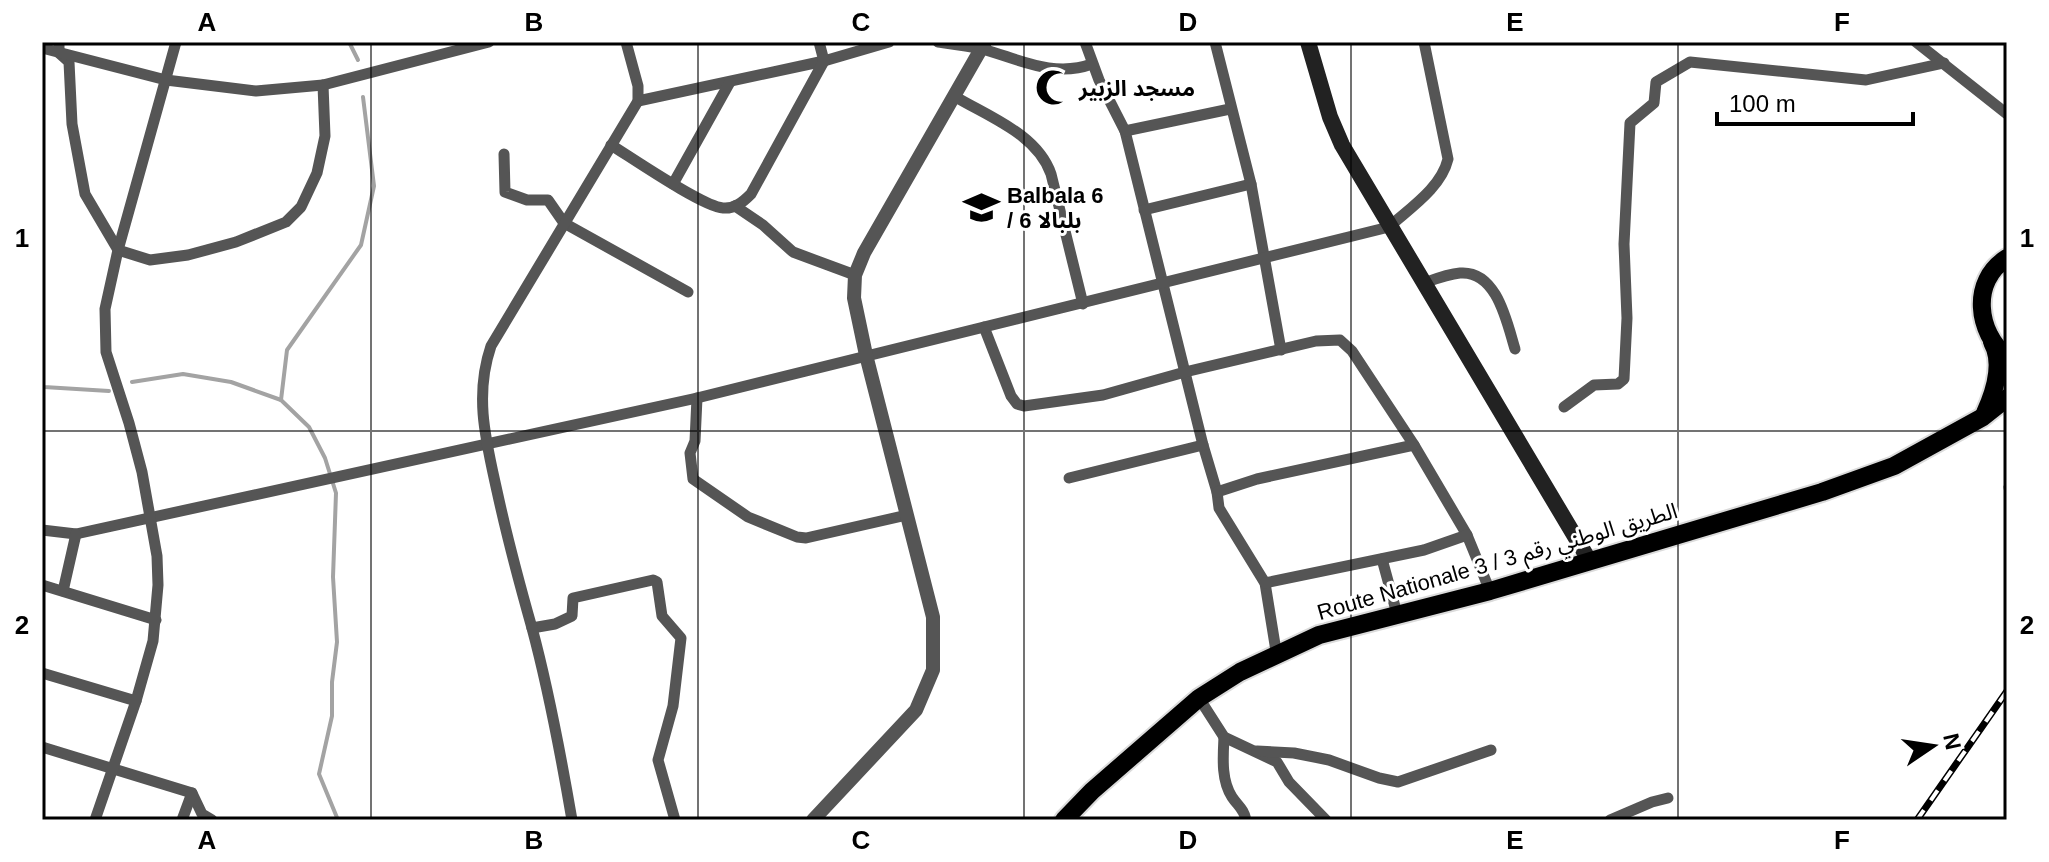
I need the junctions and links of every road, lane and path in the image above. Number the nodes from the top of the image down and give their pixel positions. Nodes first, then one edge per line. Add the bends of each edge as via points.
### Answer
1 (176, 42) edge
2 (626, 42) edge
3 (819, 42) edge
4 (889, 42) edge
5 (938, 42) edge
6 (1085, 42) edge
7 (1215, 42) edge
8 (1308, 42) edge
9 (1424, 42) edge
10 (1916, 42) edge
11 (484, 43) edge
12 (873, 44) edge
13 (984, 46) edge
14 (42, 48) edge
15 (59, 48) edge
16 (824, 61) junction
17 (1944, 63) junction
18 (1092, 64) junction
19 (166, 80) junction
20 (730, 82) junction
21 (323, 85) junction
22 (954, 96) junction
23 (638, 101) junction
24 (1230, 109) junction
25 (2007, 114) edge
26 (1125, 131) junction
27 (611, 145) junction
28 (504, 154) dead end
29 (673, 184) junction
30 (1251, 184) junction
31 (735, 206) junction
32 (1144, 210) junction
33 (564, 223) junction
34 (1389, 227) junction
35 (118, 250) junction
36 (2007, 258) edge
37 (1265, 259) junction
38 (855, 275) junction
39 (1424, 283) junction
40 (1162, 284) junction
41 (688, 292) dead end
42 (1083, 304) junction
43 (984, 327) junction
44 (1991, 340) junction
45 (1515, 349) dead end
46 (1281, 350) junction
47 (866, 355) junction
48 (2007, 357) edge
49 (1185, 372) junction
50 (697, 398) junction
51 (2007, 398) edge
52 (1564, 407) dead end
53 (1983, 417) junction
54 (487, 445) junction
55 (1203, 445) junction
56 (1414, 445) junction
57 (1069, 478) dead end
58 (1217, 492) junction
59 (907, 515) junction
60 (151, 517) junction
61 (42, 530) edge
62 (76, 534) junction
63 (1467, 535) junction
64 (1382, 559) junction
65 (1589, 560) junction
66 (1265, 583) junction
67 (42, 585) edge
68 (63, 591) junction
69 (1490, 591) junction
70 (1397, 614) junction
71 (156, 620) junction
72 (532, 628) junction
73 (1277, 657) junction
74 (42, 673) edge
75 (1199, 698) junction
76 (136, 701) junction
77 (1224, 737) junction
78 (42, 747) edge
79 (1491, 750) dead end
80 (1257, 751) junction
81 (112, 768) junction
82 (192, 793) junction
83 (1668, 798) dead end
84 (1313, 815) edge
85 (95, 820) edge
86 (182, 820) edge
87 (212, 820) edge
88 (572, 820) edge
89 (675, 820) edge
90 (813, 820) edge
91 (1064, 820) edge
92 (1246, 820) edge
93 (1326, 820) edge
94 (1610, 820) edge

1 - 19 street
2 - 23 street
3 - 16 street
4 - 12 street
5 - 13 street
6 - 18 street
7 - 24 street
8 - 34 main road via 1342,145
9 - 34 street via 1448,159 1433,187
10 - 17 street
11 - 21 street
12 - 16 street
13 - 18 street via 1046,69
13 - 22 street
14 - 15 street
15 - 19 street
15 - 35 street via 69,62 72,124 85,194
16 - 20 street
16 - 31 street via 751,194
17 - 25 street
17 - 52 street via 1866,80 1690,62 1656,82 1654,103 1630,123 1624,379 1594,385
18 - 26 street
19 - 21 street via 256,91
19 - 35 street
20 - 23 street
20 - 29 street
21 - 35 street via 325,136 317,173 301,207 286,222 188,255 150,260
22 - 38 street
22 - 42 street via 1044,155
23 - 27 street
24 - 26 street
24 - 30 street
26 - 32 street
27 - 29 street
27 - 33 street
28 - 33 street via 505,192 548,200
29 - 31 street via 716,207
30 - 32 street
30 - 37 street
31 - 38 street via 793,252
32 - 40 street
33 - 41 street
33 - 54 street via 491,346 481,403
34 - 37 street
34 - 39 main road
35 - 60 street via 105,309 106,352
36 - 44 highway via 1988,279 1982,299
37 - 40 street
37 - 46 street
38 - 47 street via 854,298
39 - 45 street via 1462,272 1479,277 1499,303
39 - 65 main road
40 - 42 street
40 - 49 street
42 - 43 street
43 - 47 street
43 - 49 street via 1011,396 1024,406 1103,395
44 - 48 highway
44 - 53 highway via 1997,351 1996,378
46 - 49 street
46 - 56 street via 1326,339 1346,344
47 - 50 street
47 - 59 street
49 - 55 street
50 - 54 street
50 - 59 street via 690,453 693,479 748,517 806,538
51 - 53 highway
53 - 65 highway, Route Nationale 3 / الطريق الوطني رقم 3 via 1894,466
54 - 60 street
54 - 72 street
55 - 57 street
55 - 58 street
56 - 58 street
56 - 63 street
58 - 66 street via 1224,519
59 - 90 street via 933,617 933,670 916,710
60 - 62 street
60 - 71 street via 157,556
61 - 62 street
62 - 68 street
63 - 64 street
63 - 69 street
64 - 66 street
64 - 70 street
65 - 69 highway, Route Nationale 3 / الطريق الوطني رقم 3
66 - 73 street
67 - 68 street
68 - 71 street
69 - 70 highway, Route Nationale 3 / الطريق الوطني رقم 3
70 - 73 highway, Route Nationale 3 / الطريق الوطني رقم 3 via 1319,635
71 - 76 street
72 - 88 street
72 - 89 street via 572,616 573,598 584,593 657,582 662,616 681,638 673,706 658,760
73 - 75 highway, Route Nationale 3 / الطريق الوطني رقم 3
74 - 76 street
75 - 77 street
75 - 91 highway, Route Nationale 3 / الطريق الوطني رقم 3
76 - 81 street
77 - 80 street
77 - 92 street via 1227,783
78 - 81 street
79 - 80 street via 1398,782 1329,760
80 - 84 street via 1277,762
81 - 82 street
81 - 85 street
82 - 86 street
82 - 87 street via 202,814
83 - 94 street
84 - 93 street

